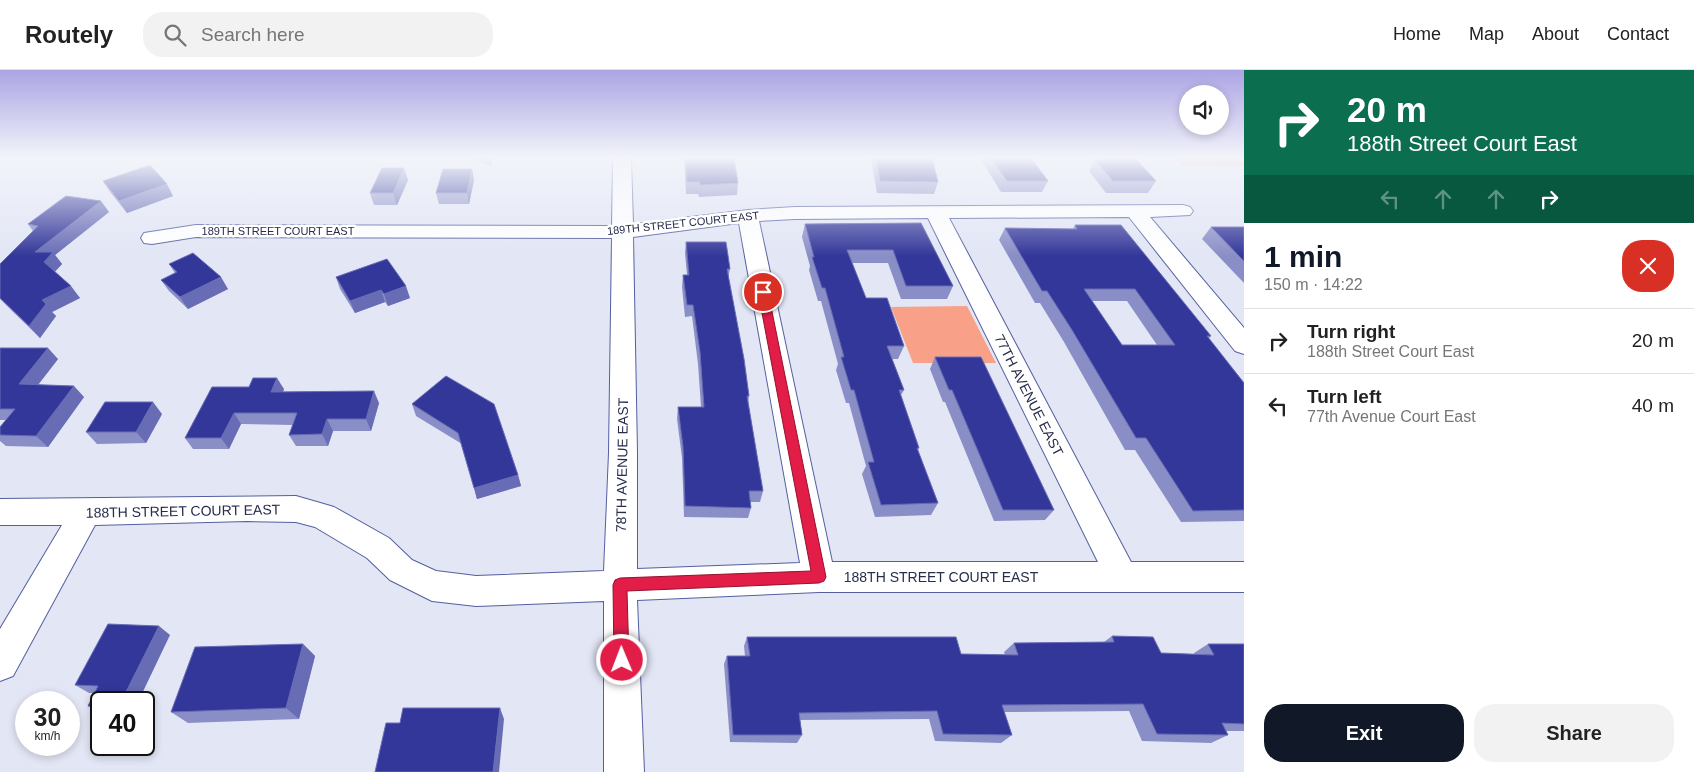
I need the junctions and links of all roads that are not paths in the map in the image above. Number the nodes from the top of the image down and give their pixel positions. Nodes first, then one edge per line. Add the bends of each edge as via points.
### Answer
1 (622, 191) edge
2 (1135, 212) junction
3 (1183, 212) dead end
4 (936, 213) junction
5 (748, 216) junction
6 (622, 232) junction
7 (152, 238) dead end
8 (1244, 345) edge
9 (0, 512) edge
10 (86, 512) junction
11 (819, 577) junction
12 (1122, 577) junction
13 (1244, 577) edge
14 (620, 585) junction
15 (0, 663) edge
16 (624, 772) edge

1 - 6 street, 78TH AVENUE EAST
2 - 3 street, 189TH STREET COURT EAST
2 - 4 street, 189TH STREET COURT EAST
2 - 8 street
4 - 5 street, 189TH STREET COURT EAST
4 - 12 street, 77TH AVENUE EAST
5 - 6 street, 189TH STREET COURT EAST
5 - 11 street
6 - 7 street, 189TH STREET COURT EAST via 196,231
6 - 14 street, 78TH AVENUE EAST
9 - 10 street, 188TH STREET COURT EAST
10 - 14 street, 188TH STREET COURT EAST via 296,509 323,516 378,548 401,570 432,586 476,591
10 - 15 street
11 - 12 street, 188TH STREET COURT EAST
11 - 14 street, 188TH STREET COURT EAST
12 - 13 street, 188TH STREET COURT EAST
14 - 16 street, 78TH AVENUE EAST

